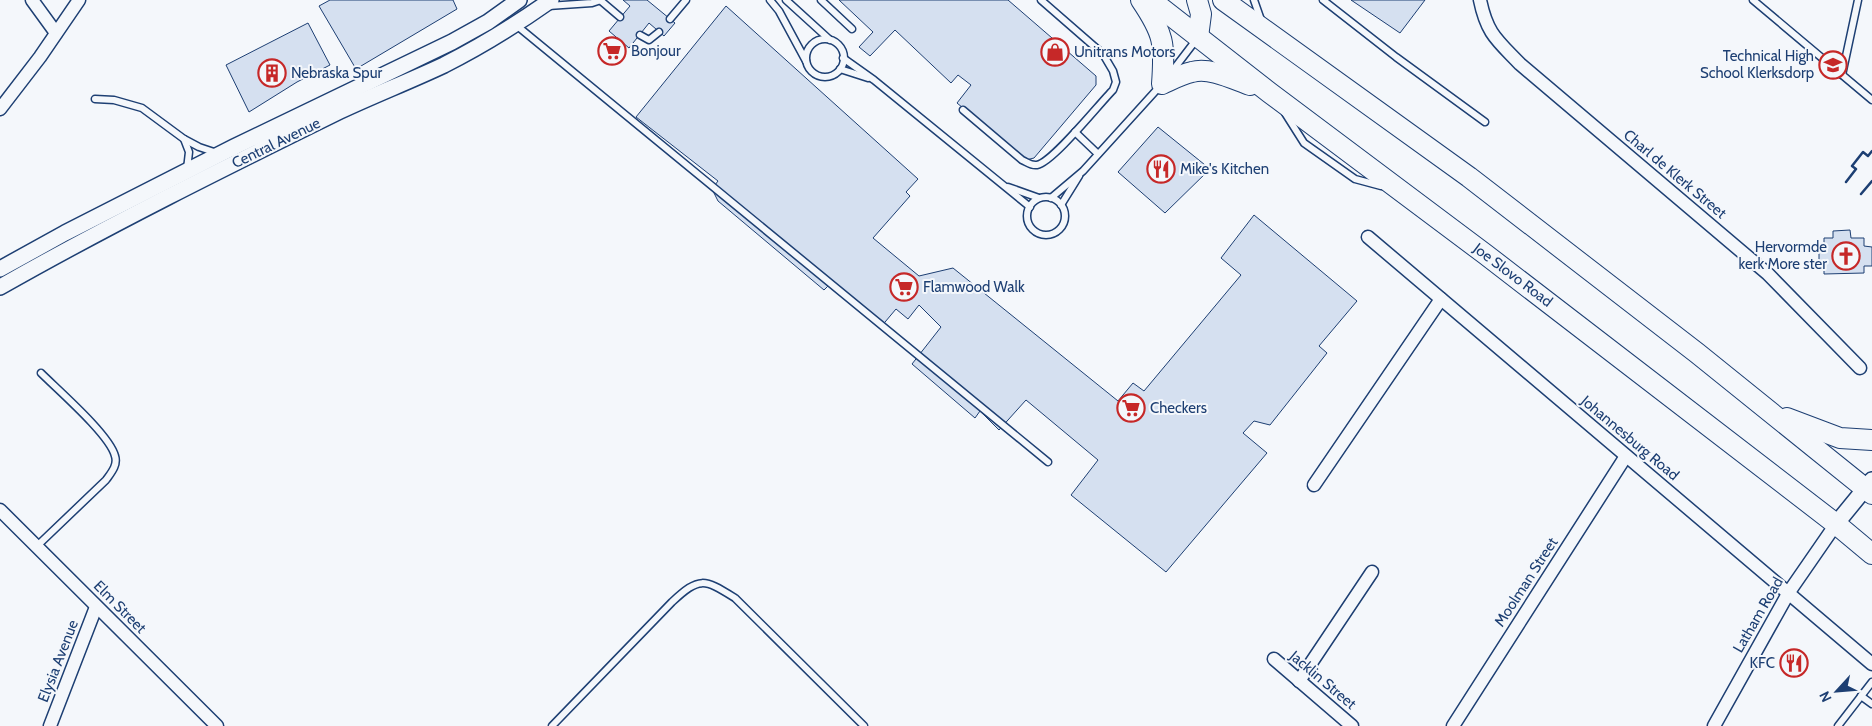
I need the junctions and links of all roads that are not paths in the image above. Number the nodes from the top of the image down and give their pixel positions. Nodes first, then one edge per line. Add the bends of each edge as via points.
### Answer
1 (32, 0) edge
2 (79, 0) edge
3 (519, 0) edge
4 (601, 0) edge
5 (686, 0) edge
6 (770, 0) edge
7 (821, 0) edge
8 (1041, 0) edge
9 (1141, 0) edge
10 (1151, 0) edge
11 (1197, 0) edge
12 (1223, 0) edge
13 (1254, 0) edge
14 (1323, 0) edge
15 (1480, 0) edge
16 (1753, 0) edge
17 (1858, 0) edge
18 (791, 1) edge
19 (546, 3) edge
20 (620, 17) dead end
21 (670, 19) dead end
22 (516, 25) junction
23 (852, 29) dead end
24 (659, 32) dead end
25 (1268, 32) junction
26 (56, 33) junction
27 (640, 34) dead end
28 (1198, 37) junction
29 (830, 40) junction
30 (843, 58) junction
31 (807, 62) junction
32 (840, 69) junction
33 (1842, 75) junction
34 (874, 80) junction
35 (1162, 84) junction
36 (1273, 95) junction
37 (95, 99) dead end
38 (1872, 100) edge
39 (0, 109) edge
40 (963, 110) dead end
41 (1485, 122) dead end
42 (1075, 132) junction
43 (184, 139) junction
44 (220, 154) junction
45 (1098, 154) junction
46 (187, 170) junction
47 (1083, 171) junction
48 (1005, 186) junction
49 (1039, 198) junction
50 (1052, 198) junction
51 (1062, 205) junction
52 (1030, 207) junction
53 (1368, 237) dead end
54 (0, 269) edge
55 (0, 287) edge
56 (1441, 299) junction
57 (1860, 368) dead end
58 (41, 373) dead end
59 (1767, 410) junction
60 (1872, 440) edge
61 (1626, 456) junction
62 (1048, 462) dead end
63 (1314, 485) dead end
64 (1870, 487) edge
65 (0, 510) edge
66 (1836, 524) junction
67 (37, 546) junction
68 (1872, 554) edge
69 (1372, 572) dead end
70 (1789, 592) junction
71 (96, 607) junction
72 (1274, 659) dead end
73 (1872, 664) edge
74 (1299, 680) junction
75 (1872, 682) edge
76 (1861, 696) junction
77 (1872, 704) edge
78 (50, 726) edge
79 (217, 726) edge
80 (552, 726) edge
81 (864, 726) edge
82 (1352, 726) edge
83 (1453, 726) edge
84 (1714, 726) edge
85 (1838, 726) edge

1 - 26 street
2 - 26 street
3 - 44 street, Central Avenue via 452,42
4 - 19 lane via 592,3
4 - 20 lane
5 - 21 lane
6 - 31 lane
7 - 23 lane
8 - 42 lane via 1103,54 1116,82 1113,90
9 - 35 highway via 1161,36 1164,58
10 - 28 highway, Joe Slovo Road
11 - 28 highway via 1201,14
12 - 25 highway
13 - 25 lane
14 - 41 lane
15 - 57 street, Charl de Klerk Street via 1491,33 1520,64 1768,274
16 - 33 lane
17 - 33 lane
18 - 29 lane
19 - 22 street, Central Avenue
22 - 55 street, Central Avenue via 444,65 367,98 232,164 71,246
22 - 62 lane
24 - 27 lane via 649,40
25 - 59 highway via 1469,177
26 - 39 street
28 - 35 lane
28 - 36 highway, Joe Slovo Road
29 - 30 lane via 840,47
29 - 31 lane via 817,40 812,44 806,55
30 - 32 lane
30 - 34 lane
31 - 32 lane via 809,68 819,75 830,75
32 - 34 lane
33 - 38 lane
34 - 48 lane
35 - 36 highway via 1200,71 1225,75
35 - 45 lane
36 - 66 highway, Joe Slovo Road
37 - 43 lane via 114,100 142,108
40 - 42 lane via 1032,165 1042,163
42 - 45 lane
43 - 44 lane
43 - 46 lane via 189,152
44 - 46 street, Central Avenue
45 - 47 lane
46 - 54 street, Central Avenue
47 - 50 lane
47 - 51 lane
48 - 49 lane
48 - 52 lane
49 - 50 lane
49 - 52 lane
50 - 51 lane
51 - 52 lane via 1064,222 1057,231 1046,234 1031,226
53 - 56 street, Johannesburg Road
56 - 61 street, Johannesburg Road
56 - 63 street
58 - 67 lane via 87,417 109,444 116,464 106,480
59 - 60 highway via 1840,438
59 - 64 highway
61 - 70 street, Johannesburg Road
61 - 83 street, Moolman Street
64 - 66 street
65 - 67 street, Elm Street
66 - 68 highway, Joe Slovo Road
66 - 70 street, Latham Road
67 - 71 street, Elm Street
69 - 74 street
70 - 73 street, Johannesburg Road
70 - 84 street, Latham Road
71 - 78 street, Elysia Avenue
71 - 79 street, Elm Street
72 - 74 street, Jacklin Street
74 - 82 street, Jacklin Street
75 - 76 lane
76 - 77 lane
76 - 85 lane
80 - 81 lane via 672,602 687,589 702,583 712,583 735,598

